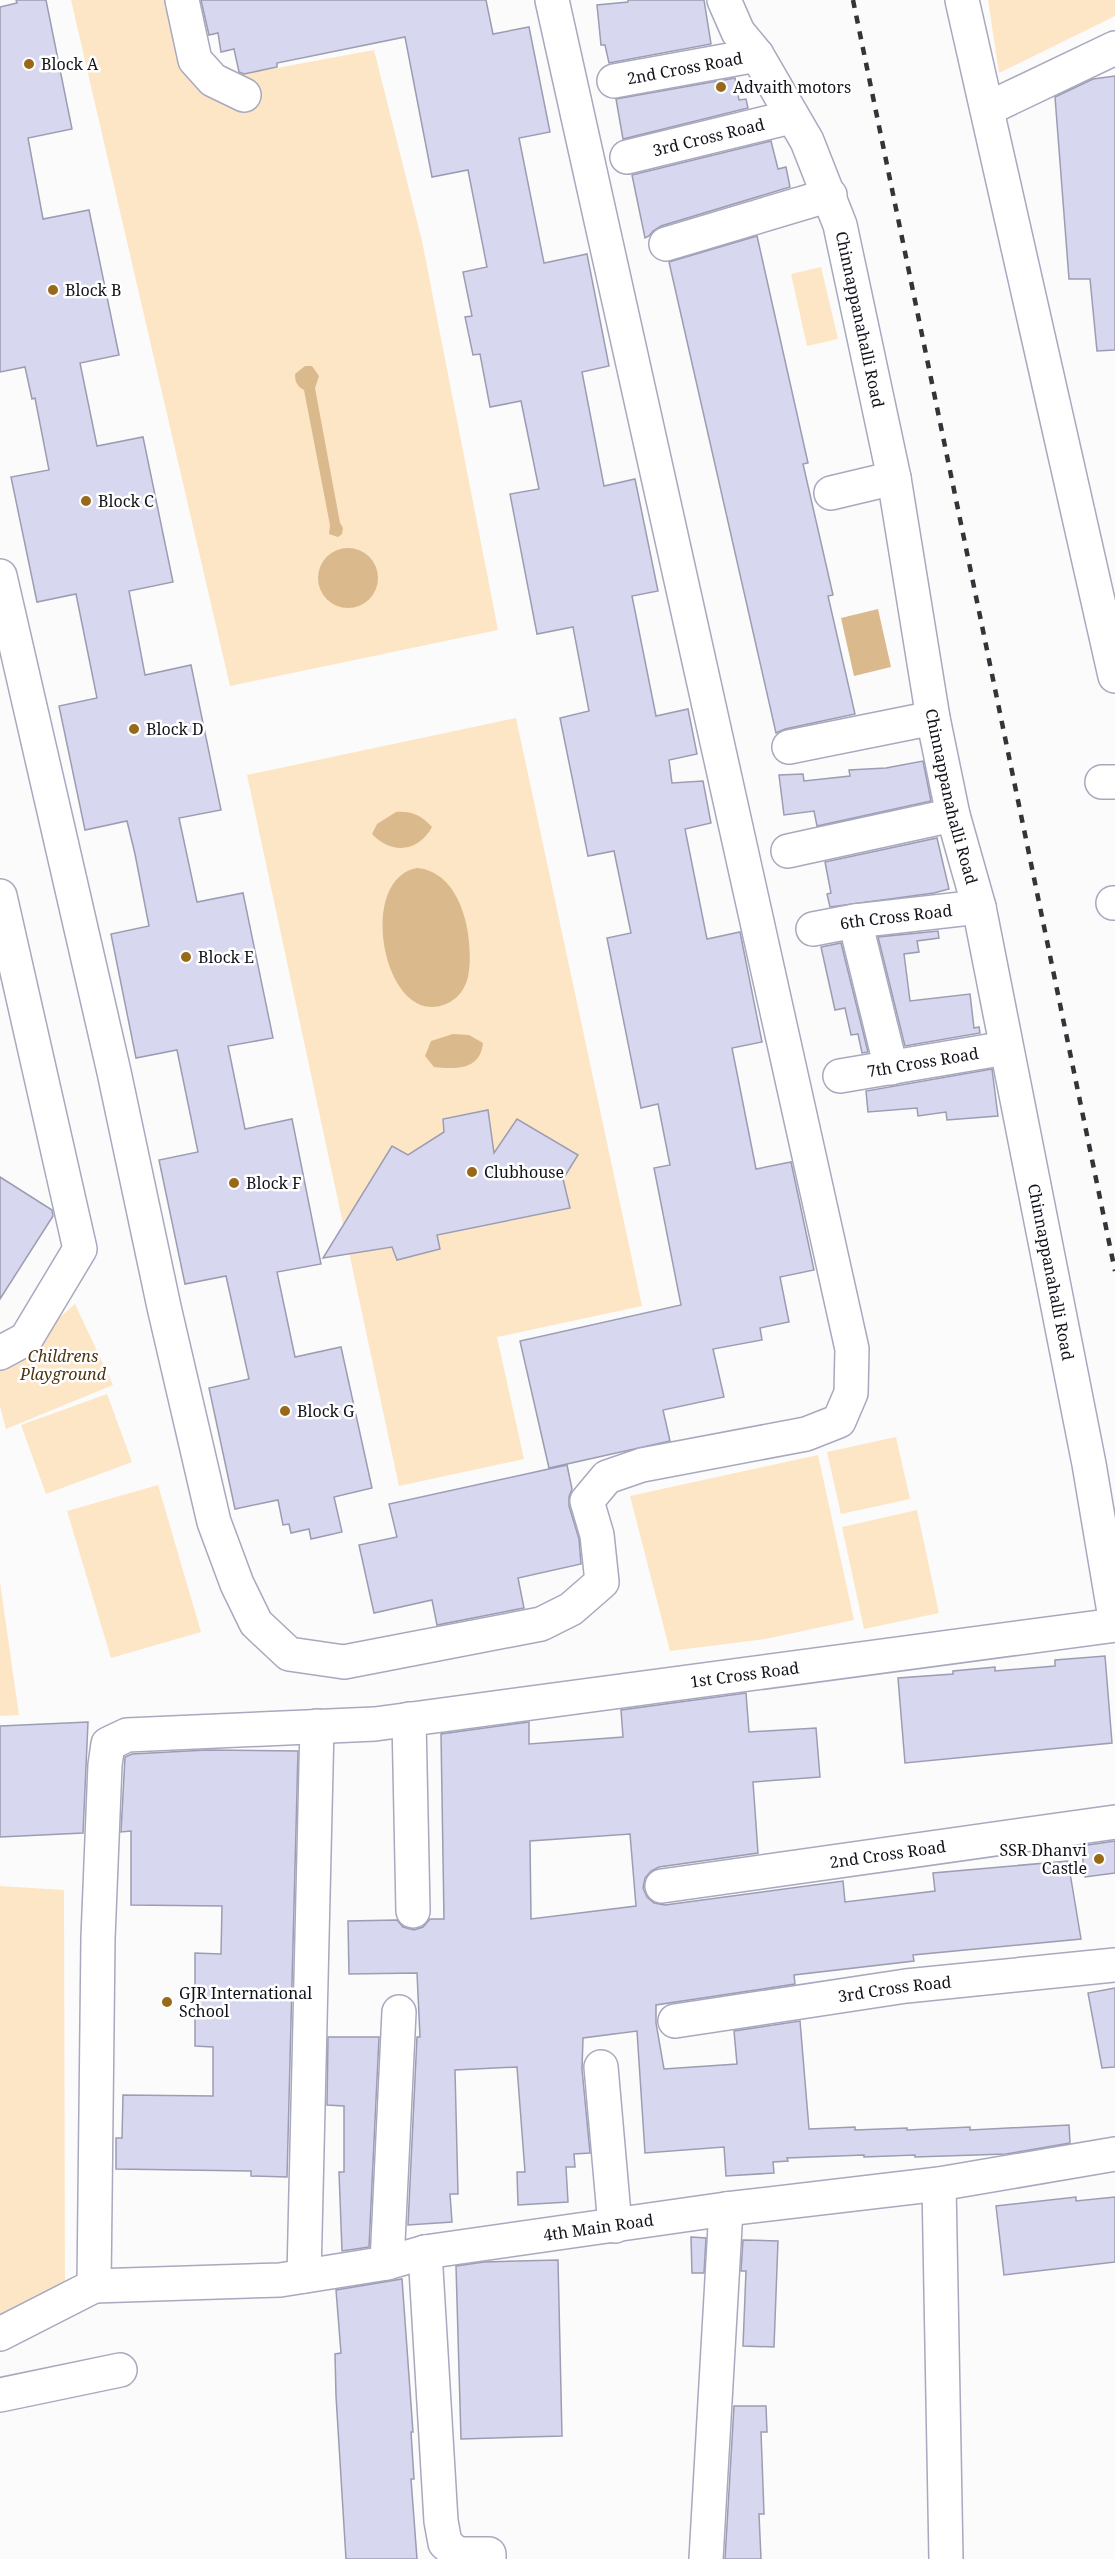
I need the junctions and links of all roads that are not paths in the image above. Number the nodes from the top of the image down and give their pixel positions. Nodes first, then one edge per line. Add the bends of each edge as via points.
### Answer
1 (182, 0) edge
2 (552, 0) edge
3 (724, 0) edge
4 (962, 0) edge
5 (1115, 48) edge
6 (757, 55) junction
7 (614, 81) dead end
8 (244, 94) dead end
9 (987, 109) junction
10 (791, 117) junction
11 (627, 157) dead end
12 (830, 195) junction
13 (666, 244) dead end
14 (894, 478) junction
15 (831, 493) dead end
16 (0, 576) edge
17 (1115, 676) edge
18 (933, 718) junction
19 (789, 747) dead end
20 (953, 815) junction
21 (788, 851) dead end
22 (0, 896) edge
23 (979, 907) junction
24 (855, 921) junction
25 (813, 929) dead end
26 (1006, 1048) junction
27 (891, 1068) junction
28 (840, 1076) dead end
29 (0, 1353) edge
30 (1115, 1618) edge
31 (1115, 1625) edge
32 (409, 1719) junction
33 (317, 1726) junction
34 (1115, 1822) edge
35 (662, 1886) dead end
36 (413, 1911) dead end
37 (1115, 1965) edge
38 (399, 2012) dead end
39 (675, 2020) dead end
40 (601, 2067) dead end
41 (1115, 2154) edge
42 (939, 2184) junction
43 (726, 2209) junction
44 (615, 2226) junction
45 (425, 2252) junction
46 (387, 2263) junction
47 (304, 2276) junction
48 (94, 2286) junction
49 (0, 2334) edge
50 (120, 2370) dead end
51 (0, 2395) edge
52 (489, 2559) edge
53 (706, 2559) edge
54 (946, 2559) edge

1 - 8 street via 195,60 213,80
2 - 16 street via 852,1349 851,1393 839,1421 806,1434 642,1465 607,1477 587,1501 597,1535 602,1582 571,1609 541,1624 344,1662 289,1654 256,1623 214,1522
3 - 6 street, Chinnappanahalli Road via 738,32
4 - 9 street
5 - 9 street
6 - 7 street, 2nd Cross Road
6 - 10 street, Chinnappanahalli Road
9 - 17 street
10 - 11 street, 3rd Cross Road
10 - 12 street, Chinnappanahalli Road via 807,141
12 - 13 street
12 - 14 street, Chinnappanahalli Road via 840,225
14 - 15 street
14 - 18 street, Chinnappanahalli Road
18 - 19 street
18 - 20 street, Chinnappanahalli Road
20 - 21 street
20 - 23 street, Chinnappanahalli Road
22 - 29 street via 80,1249 26,1339
23 - 24 street, 6th Cross Road
23 - 26 street, Chinnappanahalli Road
24 - 25 street, 6th Cross Road
24 - 27 street
26 - 27 street, 7th Cross Road
26 - 30 street, Chinnappanahalli Road via 1089,1464
27 - 28 street, 7th Cross Road
31 - 32 street, 1st Cross Road
32 - 33 street, 1st Cross Road
32 - 36 street
33 - 47 street
33 - 48 street, 1st Cross Road via 127,1734 108,1744 98,1938
34 - 35 street, 2nd Cross Road
37 - 39 street, 3rd Cross Road via 906,1986
38 - 46 street
40 - 44 street
41 - 42 street, 4th Main Road
42 - 43 street, 4th Main Road
42 - 54 street
43 - 44 street, 4th Main Road
43 - 53 street
44 - 45 street, 4th Main Road
45 - 46 street, 4th Main Road
45 - 52 street via 445,2543 458,2554 489,2554
46 - 47 street, 4th Main Road
47 - 48 street, 4th Main Road
48 - 49 street
50 - 51 street

